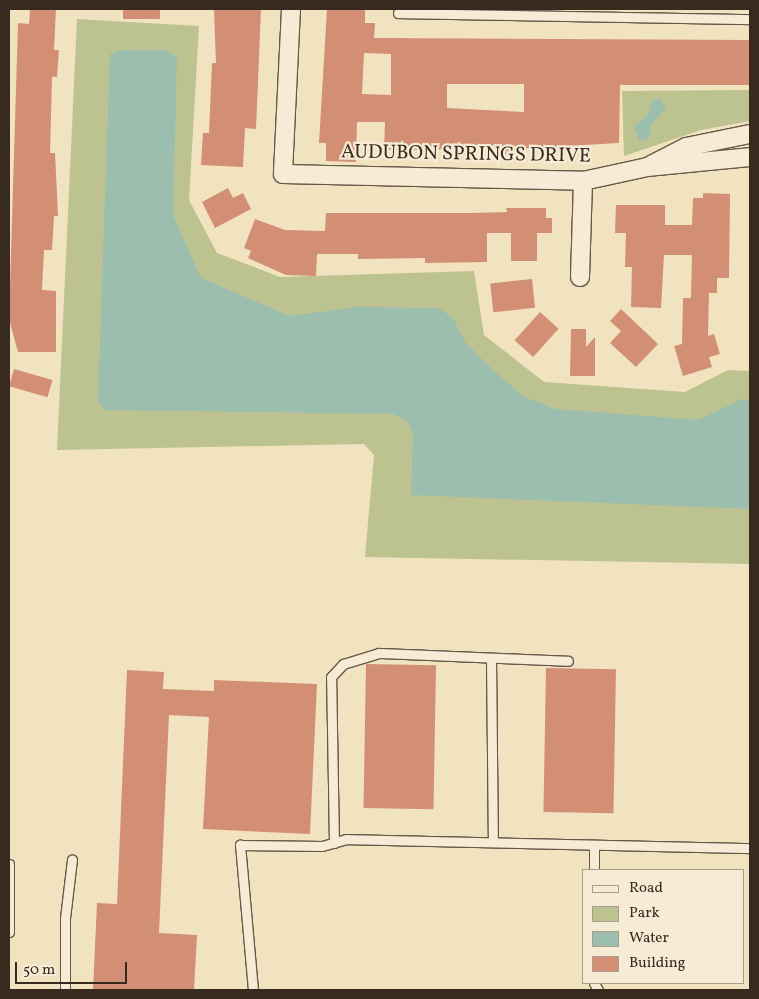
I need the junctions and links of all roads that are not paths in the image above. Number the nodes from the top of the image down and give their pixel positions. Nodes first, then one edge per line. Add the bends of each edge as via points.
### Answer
1 (291, 9) edge
2 (398, 13) dead end
3 (750, 19) edge
4 (750, 134) edge
5 (750, 157) edge
6 (648, 167) junction
7 (583, 181) junction
8 (580, 277) dead end
9 (491, 658) junction
10 (568, 661) dead end
11 (493, 842) junction
12 (334, 843) junction
13 (594, 845) junction
14 (750, 848) edge
15 (72, 859) dead end
16 (9, 864) edge
17 (594, 869) edge
18 (9, 932) edge
19 (65, 990) edge
20 (253, 990) edge

1 - 7 street, AUDUBON SPRINGS DRIVE via 283,174
2 - 3 lane
4 - 6 street, AUDUBON SPRINGS DRIVE via 686,148
5 - 6 street, AUDUBON SPRINGS DRIVE
6 - 7 street, AUDUBON SPRINGS DRIVE
7 - 8 street
9 - 10 lane
9 - 11 lane
9 - 12 lane via 379,653 357,657 336,669 331,677
11 - 12 lane
11 - 13 lane
12 - 20 lane via 240,844
13 - 14 lane
13 - 17 lane
15 - 19 lane via 65,918
16 - 18 lane

